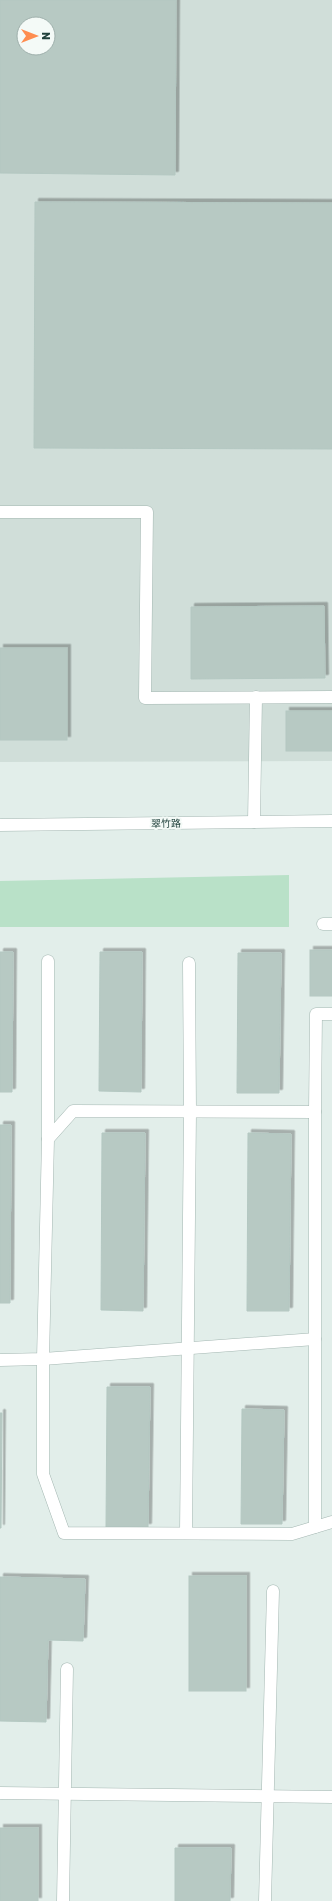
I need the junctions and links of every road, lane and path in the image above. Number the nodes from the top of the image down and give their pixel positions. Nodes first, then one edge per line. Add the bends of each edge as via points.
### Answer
1 (0, 512) edge
2 (332, 697) edge
3 (256, 698) junction
4 (332, 821) edge
5 (254, 822) junction
6 (0, 825) edge
7 (48, 961) dead end
8 (189, 963) dead end
9 (332, 1014) edge
10 (190, 1112) junction
11 (315, 1112) junction
12 (48, 1139) junction
13 (315, 1339) junction
14 (187, 1348) junction
15 (43, 1359) junction
16 (0, 1360) edge
17 (332, 1522) edge
18 (315, 1527) junction
19 (186, 1533) junction
20 (273, 1591) dead end
21 (67, 1669) dead end
22 (0, 1792) edge
23 (66, 1794) junction
24 (268, 1796) junction
25 (332, 1797) edge
26 (63, 1901) edge
27 (265, 1901) edge

1 - 3 street via 147,512 145,698
2 - 3 street
3 - 5 street
4 - 5 street, 翠竹路
5 - 6 street, 翠竹路
7 - 12 street
8 - 10 street
9 - 11 street via 316,1014
10 - 11 street
10 - 12 street via 73,1111
10 - 14 street
11 - 13 street
12 - 15 street
13 - 14 street
13 - 18 street
14 - 15 street
14 - 19 street
15 - 16 street
15 - 19 street via 43,1474 64,1533
17 - 18 street
18 - 19 street via 292,1534
20 - 24 street
21 - 23 street
22 - 23 street
23 - 24 street
23 - 26 street
24 - 25 street
24 - 27 street

